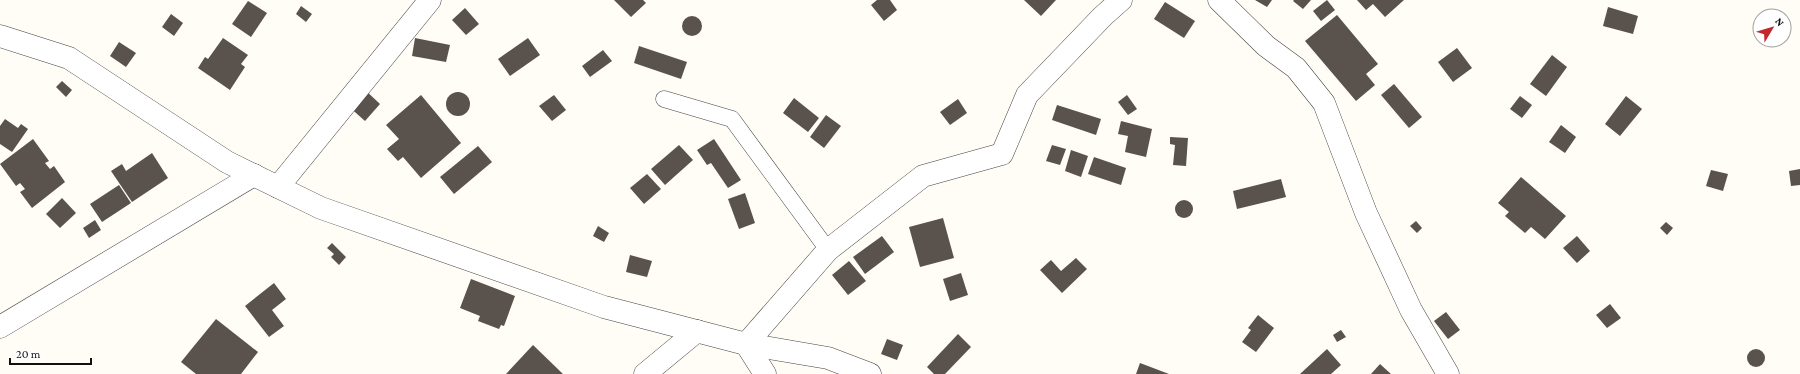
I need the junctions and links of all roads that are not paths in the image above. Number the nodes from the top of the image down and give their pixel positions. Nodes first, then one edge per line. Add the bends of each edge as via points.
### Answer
1 (430, 0) edge
2 (1121, 0) edge
3 (1219, 0) edge
4 (0, 36) edge
5 (664, 99) dead end
6 (254, 175) junction
7 (278, 187) junction
8 (828, 250) junction
9 (0, 327) edge
10 (697, 331) junction
11 (746, 344) junction
12 (645, 374) edge
13 (765, 374) edge
14 (870, 374) edge
15 (1448, 374) edge

1 - 7 street
2 - 8 street via 1027,95 1002,154 922,176
3 - 15 street via 1266,46 1296,68 1324,103 1372,227 1411,310
4 - 6 street via 69,58 227,162
5 - 8 lane via 732,119
6 - 7 street
6 - 9 street
7 - 10 street via 321,208 604,307
8 - 11 street
10 - 11 street
10 - 12 street
11 - 13 street
11 - 14 street via 828,358

